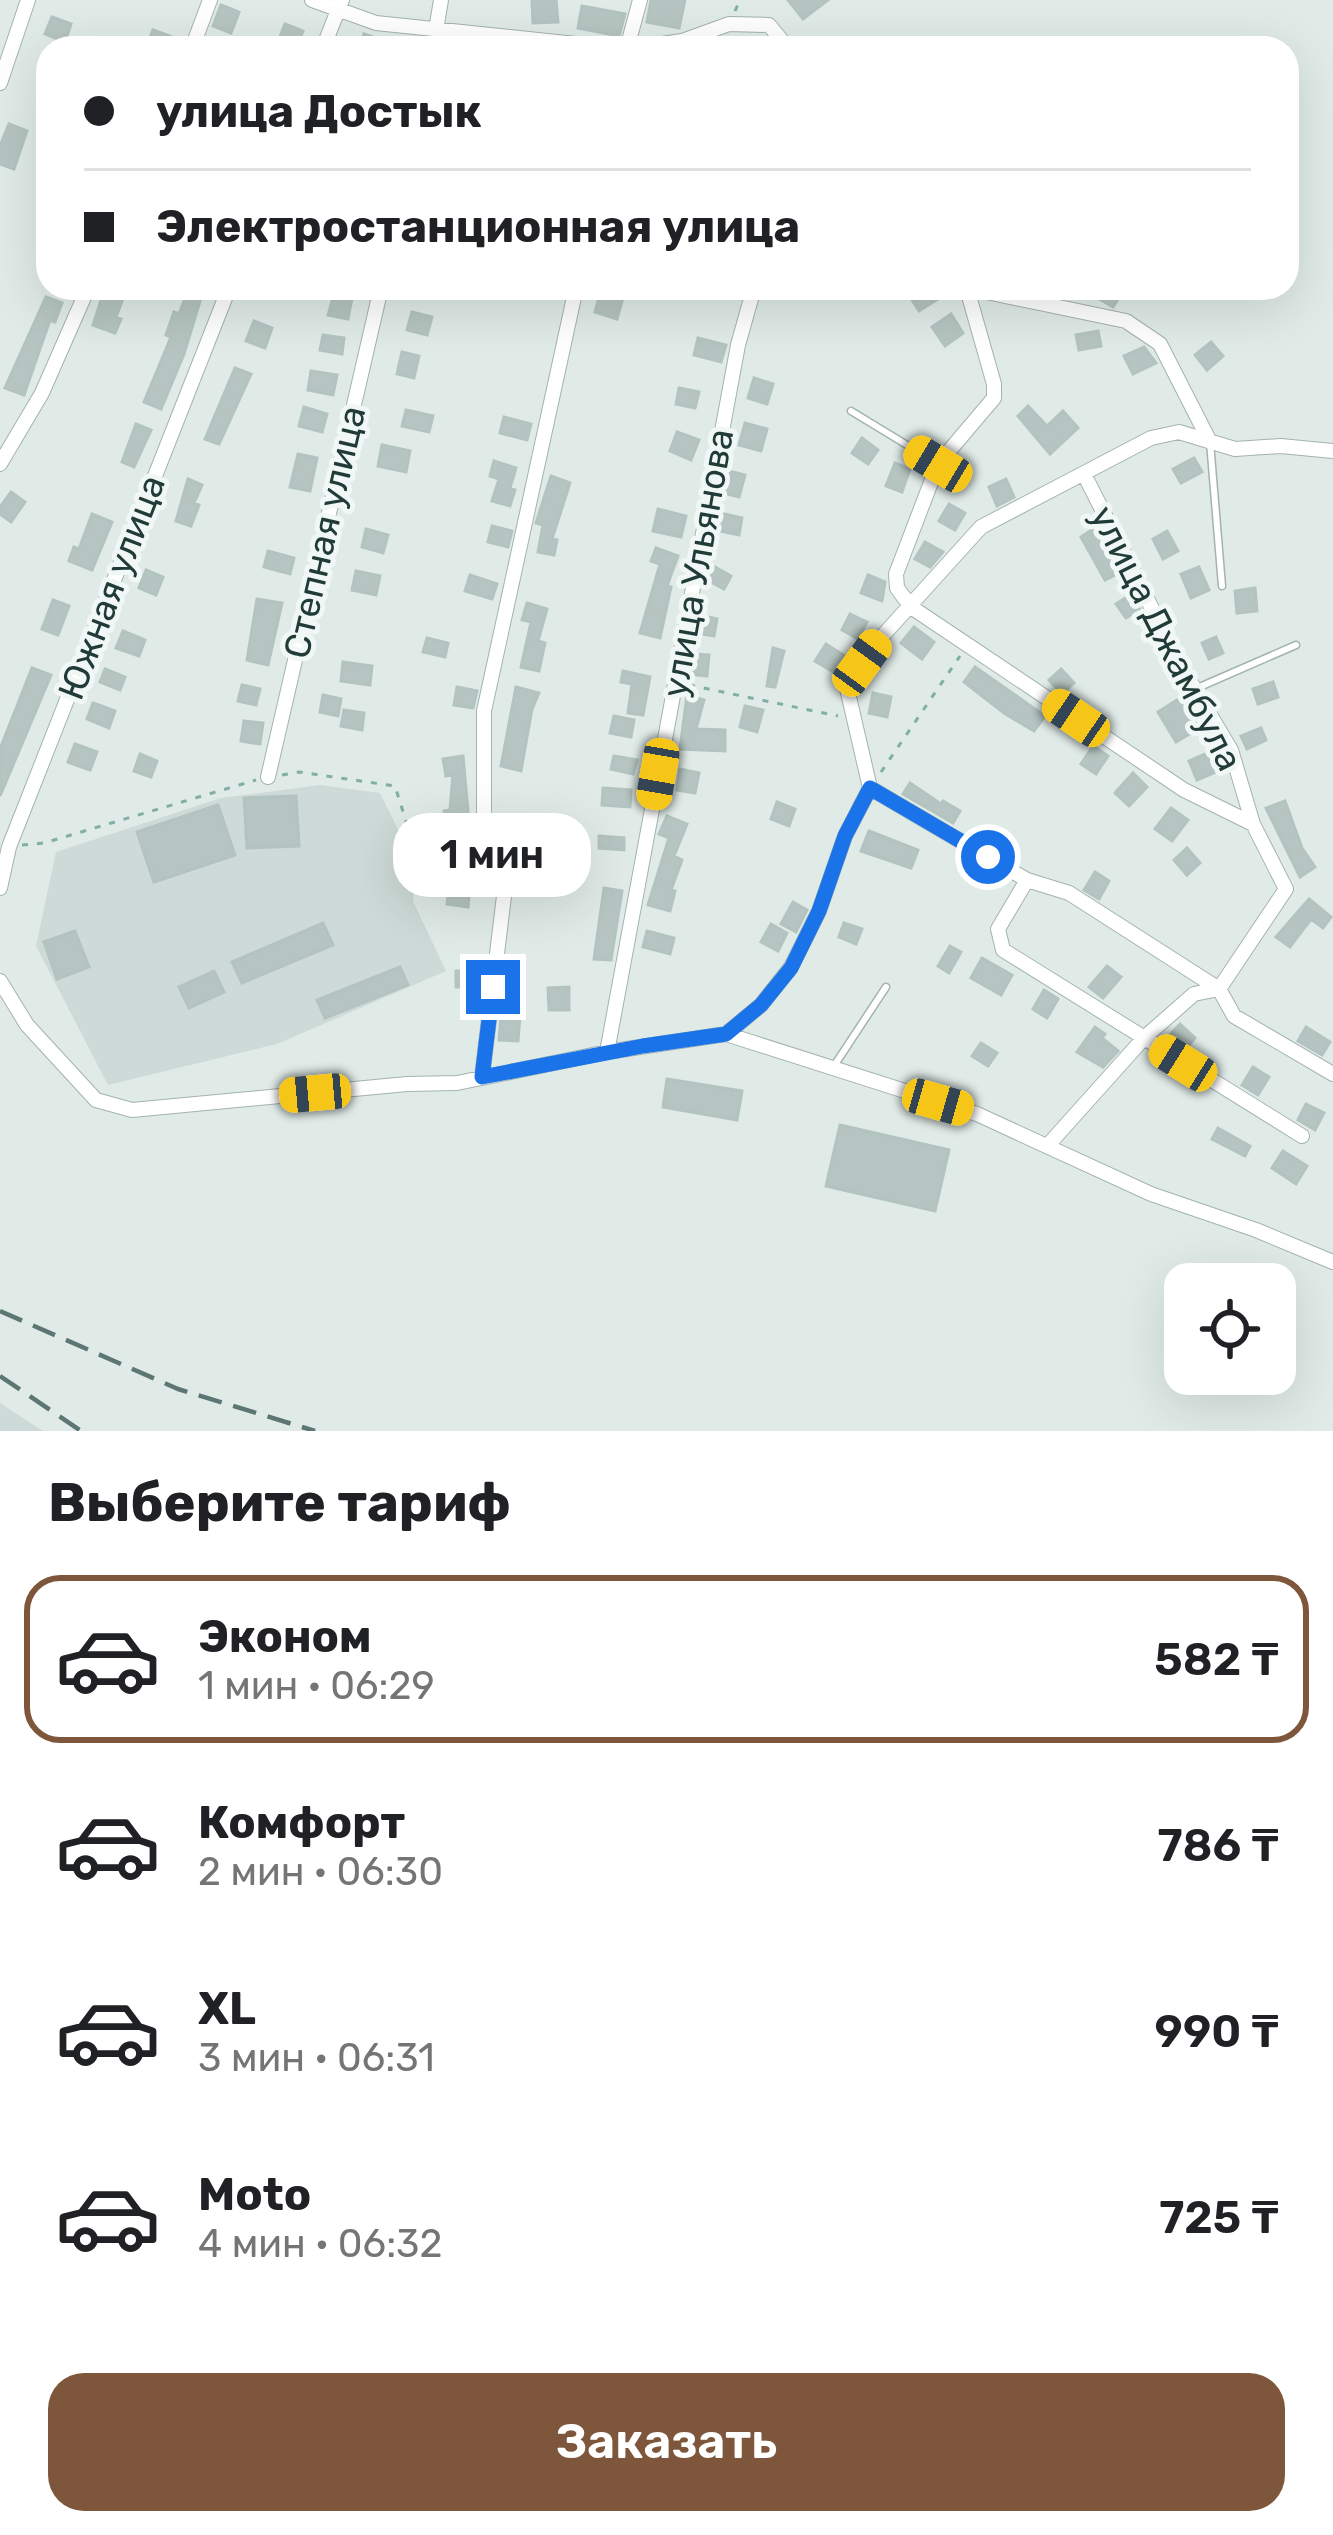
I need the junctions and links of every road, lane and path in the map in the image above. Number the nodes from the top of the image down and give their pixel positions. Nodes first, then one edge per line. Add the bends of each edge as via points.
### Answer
1 (28, 0) edge
2 (209, 0) edge
3 (312, 0) edge
4 (441, 0) edge
5 (640, 0) edge
6 (340, 5) edge
7 (436, 32) junction
8 (196, 36) edge
9 (328, 36) edge
10 (435, 36) edge
11 (480, 36) edge
12 (633, 36) edge
13 (696, 36) edge
14 (778, 36) edge
15 (0, 83) edge
16 (83, 300) edge
17 (224, 300) edge
18 (378, 300) edge
19 (573, 300) edge
20 (751, 300) edge
21 (970, 300) edge
22 (1025, 300) edge
23 (851, 411) dead end
24 (1210, 442) junction
25 (1333, 451) edge
26 (0, 464) edge
27 (938, 464) junction
28 (1084, 474) junction
29 (1222, 586) dead end
30 (911, 608) junction
31 (968, 645) junction
32 (1296, 645) dead end
33 (676, 682) junction
34 (1195, 689) junction
35 (852, 718) junction
36 (268, 777) junction
37 (870, 788) junction
38 (1253, 824) junction
39 (10, 847) junction
40 (495, 858) junction
41 (1027, 880) junction
42 (0, 888) edge
43 (0, 981) edge
44 (886, 987) dead end
45 (1219, 989) junction
46 (726, 1034) junction
47 (1144, 1038) junction
48 (607, 1052) junction
49 (832, 1069) junction
50 (1333, 1073) edge
51 (482, 1077) junction
52 (1302, 1136) dead end
53 (1049, 1144) junction
54 (1333, 1262) edge

1 - 15 street
2 - 8 street
3 - 6 street
4 - 7 street
5 - 12 street
6 - 7 street via 376,23
6 - 9 street
7 - 10 street
7 - 11 street
13 - 14 street via 729,24 769,25
16 - 26 street via 43,393
17 - 39 street, Южная улица
18 - 36 street, Степная улица
19 - 40 street via 484,710 484,812
20 - 33 street, улица Ульянова
21 - 27 street via 994,398
22 - 24 street, улица Джамбула via 1126,321 1160,344
23 - 27 lane
24 - 25 street
24 - 28 street via 1179,431 1151,438
24 - 29 lane, улица Джамбула
27 - 30 street via 896,574
28 - 30 street via 981,527
28 - 34 street, улица Джамбула
30 - 31 street
30 - 35 street via 846,684
31 - 37 path
31 - 38 street via 1184,790
32 - 34 lane
33 - 35 path
33 - 48 street, улица Ульянова
34 - 38 street, улица Джамбула via 1231,751
35 - 37 street
36 - 39 path
36 - 40 path via 299,772 395,786 410,834 436,868
37 - 41 street
37 - 46 street via 791,968
38 - 45 street, улица Джамбула via 1286,890
39 - 42 street, Южная улица
40 - 51 street via 505,896
41 - 45 street via 1069,893
41 - 47 street via 998,929 1003,950
43 - 51 street via 27,1025 96,1100 132,1110
44 - 49 lane
45 - 47 street via 1194,994
45 - 50 street via 1234,1016
46 - 48 street
46 - 49 street
47 - 52 street
47 - 53 street
48 - 51 street
49 - 53 street
53 - 54 street via 1151,1194

